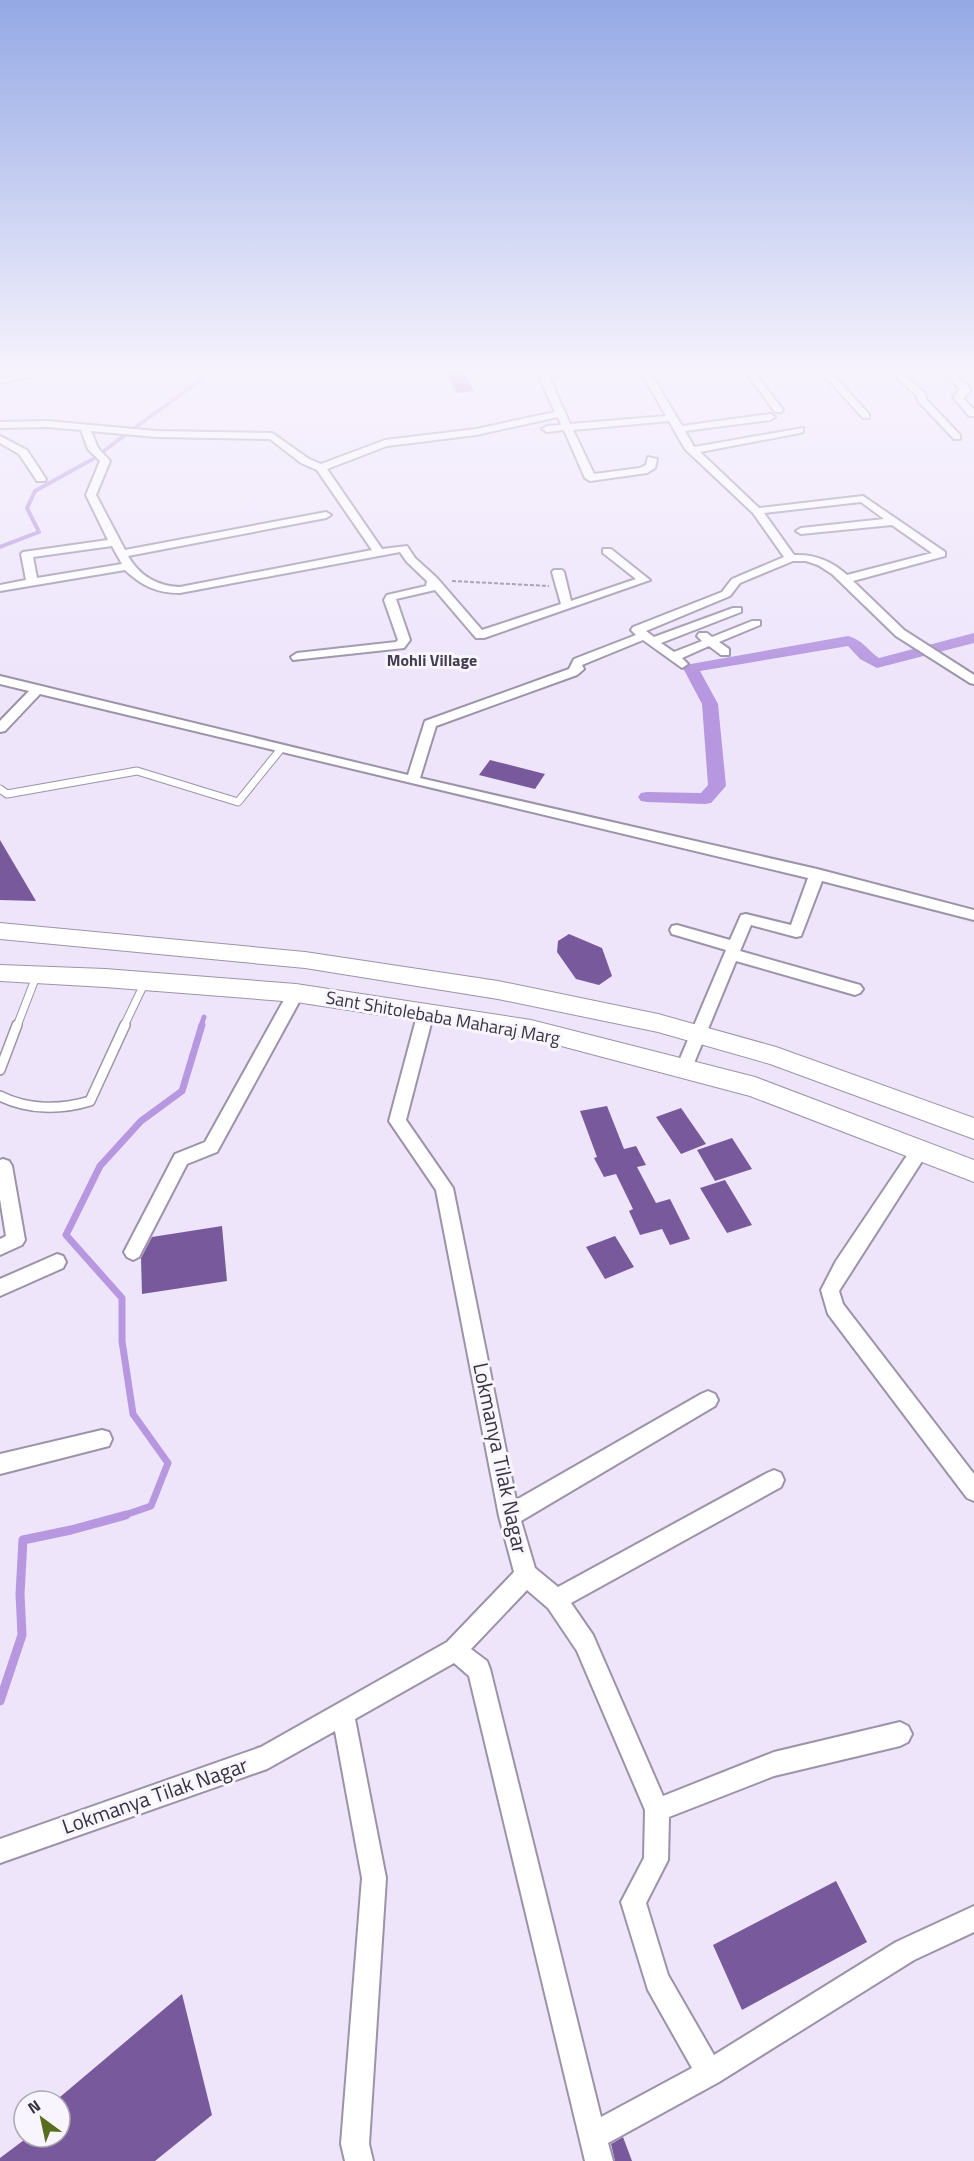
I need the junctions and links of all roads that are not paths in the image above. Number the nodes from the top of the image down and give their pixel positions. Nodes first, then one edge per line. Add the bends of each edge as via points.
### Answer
1 (37, 473) edge
2 (100, 473) edge
3 (324, 473) edge
4 (588, 473) edge
5 (628, 473) edge
6 (720, 473) edge
7 (41, 479) dead end
8 (757, 512) junction
9 (326, 515) dead end
10 (895, 521) junction
11 (801, 531) dead end
12 (115, 542) junction
13 (378, 551) junction
14 (607, 551) dead end
15 (122, 554) junction
16 (791, 558) junction
17 (128, 566) junction
18 (558, 572) dead end
19 (846, 579) junction
20 (433, 580) junction
21 (32, 583) junction
22 (0, 588) edge
23 (720, 597) junction
24 (567, 606) junction
25 (737, 610) junction
26 (674, 614) junction
27 (692, 627) junction
28 (648, 639) junction
29 (710, 641) junction
30 (724, 652) dead end
31 (297, 657) dead end
32 (0, 680) edge
33 (974, 680) edge
34 (37, 690) junction
35 (0, 728) edge
36 (280, 750) junction
37 (413, 779) junction
38 (0, 789) edge
39 (817, 874) junction
40 (974, 915) edge
41 (677, 930) dead end
42 (0, 931) edge
43 (733, 950) junction
44 (242, 954) junction
45 (0, 973) edge
46 (37, 975) junction
47 (145, 981) junction
48 (234, 988) junction
49 (855, 988) dead end
50 (296, 993) junction
51 (426, 1012) junction
52 (698, 1034) junction
53 (684, 1068) junction
54 (0, 1070) edge
55 (0, 1096) edge
56 (974, 1129) edge
57 (920, 1150) junction
58 (3, 1166) dead end
59 (974, 1171) edge
60 (0, 1246) edge
61 (133, 1252) dead end
62 (57, 1262) dead end
63 (0, 1288) edge
64 (708, 1400) dead end
65 (102, 1439) dead end
66 (0, 1464) edge
67 (774, 1480) dead end
68 (974, 1491) edge
69 (509, 1516) junction
70 (526, 1575) junction
71 (556, 1600) junction
72 (455, 1650) junction
73 (343, 1714) junction
74 (900, 1734) dead end
75 (657, 1810) junction
76 (0, 1851) edge
77 (974, 1919) edge
78 (710, 2073) junction
79 (596, 2149) edge
80 (359, 2161) edge

1 - 7 street
2 - 12 street via 92,495
3 - 13 street
4 - 5 street via 590,478
6 - 8 street
8 - 10 street via 863,499
8 - 16 street
9 - 15 street
10 - 11 street
10 - 19 street via 941,554
12 - 15 street
12 - 21 street via 27,554
13 - 17 street via 180,591 145,584
13 - 20 street via 404,548
14 - 24 street via 644,580
15 - 17 street
16 - 19 street via 809,556
16 - 23 street via 736,581
17 - 21 street
18 - 24 street
19 - 33 street via 897,632
20 - 24 street via 480,635
20 - 31 street via 430,588 391,597 404,640 400,645
21 - 22 street
23 - 25 street
23 - 26 street
25 - 27 street
25 - 29 street via 761,627
26 - 27 street
26 - 28 street via 637,630
27 - 28 street
27 - 29 street
28 - 29 street via 677,660
28 - 37 street via 578,662 578,669 573,672 430,724
29 - 30 street
32 - 34 street
34 - 35 street
34 - 36 street
36 - 37 street
36 - 38 lane via 238,802 137,771 7,794
37 - 39 street
39 - 40 street
39 - 43 street via 796,933 746,919
41 - 43 street
42 - 44 main road, Sant Shitolebaba Maharaj Marg
43 - 49 street
43 - 52 street
44 - 48 main road
44 - 52 main road, Sant Shitolebaba Maharaj Marg via 498,990
45 - 46 main road, Sant Shitolebaba Maharaj Marg
46 - 47 main road, Sant Shitolebaba Maharaj Marg
46 - 54 lane
47 - 48 main road, Sant Shitolebaba Maharaj Marg
47 - 55 lane via 90,1101 64,1108 10,1103
48 - 50 main road, Sant Shitolebaba Maharaj Marg
50 - 51 main road, Sant Shitolebaba Maharaj Marg
50 - 61 street via 211,1147 181,1159
51 - 53 main road, Sant Shitolebaba Maharaj Marg via 531,1029
51 - 69 street, Lokmanya Tilak Nagar via 397,1121 444,1188
52 - 53 street
52 - 56 main road, Sant Shitolebaba Maharaj Marg via 776,1056
53 - 57 main road, Sant Shitolebaba Maharaj Marg via 754,1087
57 - 59 main road, Sant Shitolebaba Maharaj Marg
57 - 68 street via 830,1290 835,1308
58 - 60 street via 16,1240
62 - 63 street
64 - 69 street
65 - 66 street
67 - 71 street
69 - 70 street, Lokmanya Tilak Nagar
70 - 71 street
70 - 72 street, Lokmanya Tilak Nagar
71 - 75 street via 585,1642
72 - 73 street, Lokmanya Tilak Nagar
72 - 79 street via 479,1669
73 - 76 street, Lokmanya Tilak Nagar via 267,1757
73 - 80 street via 374,1878 355,2144
74 - 75 street via 774,1764
75 - 78 street via 656,1860 633,1902 657,1981
77 - 78 street via 905,1951
78 - 79 street

